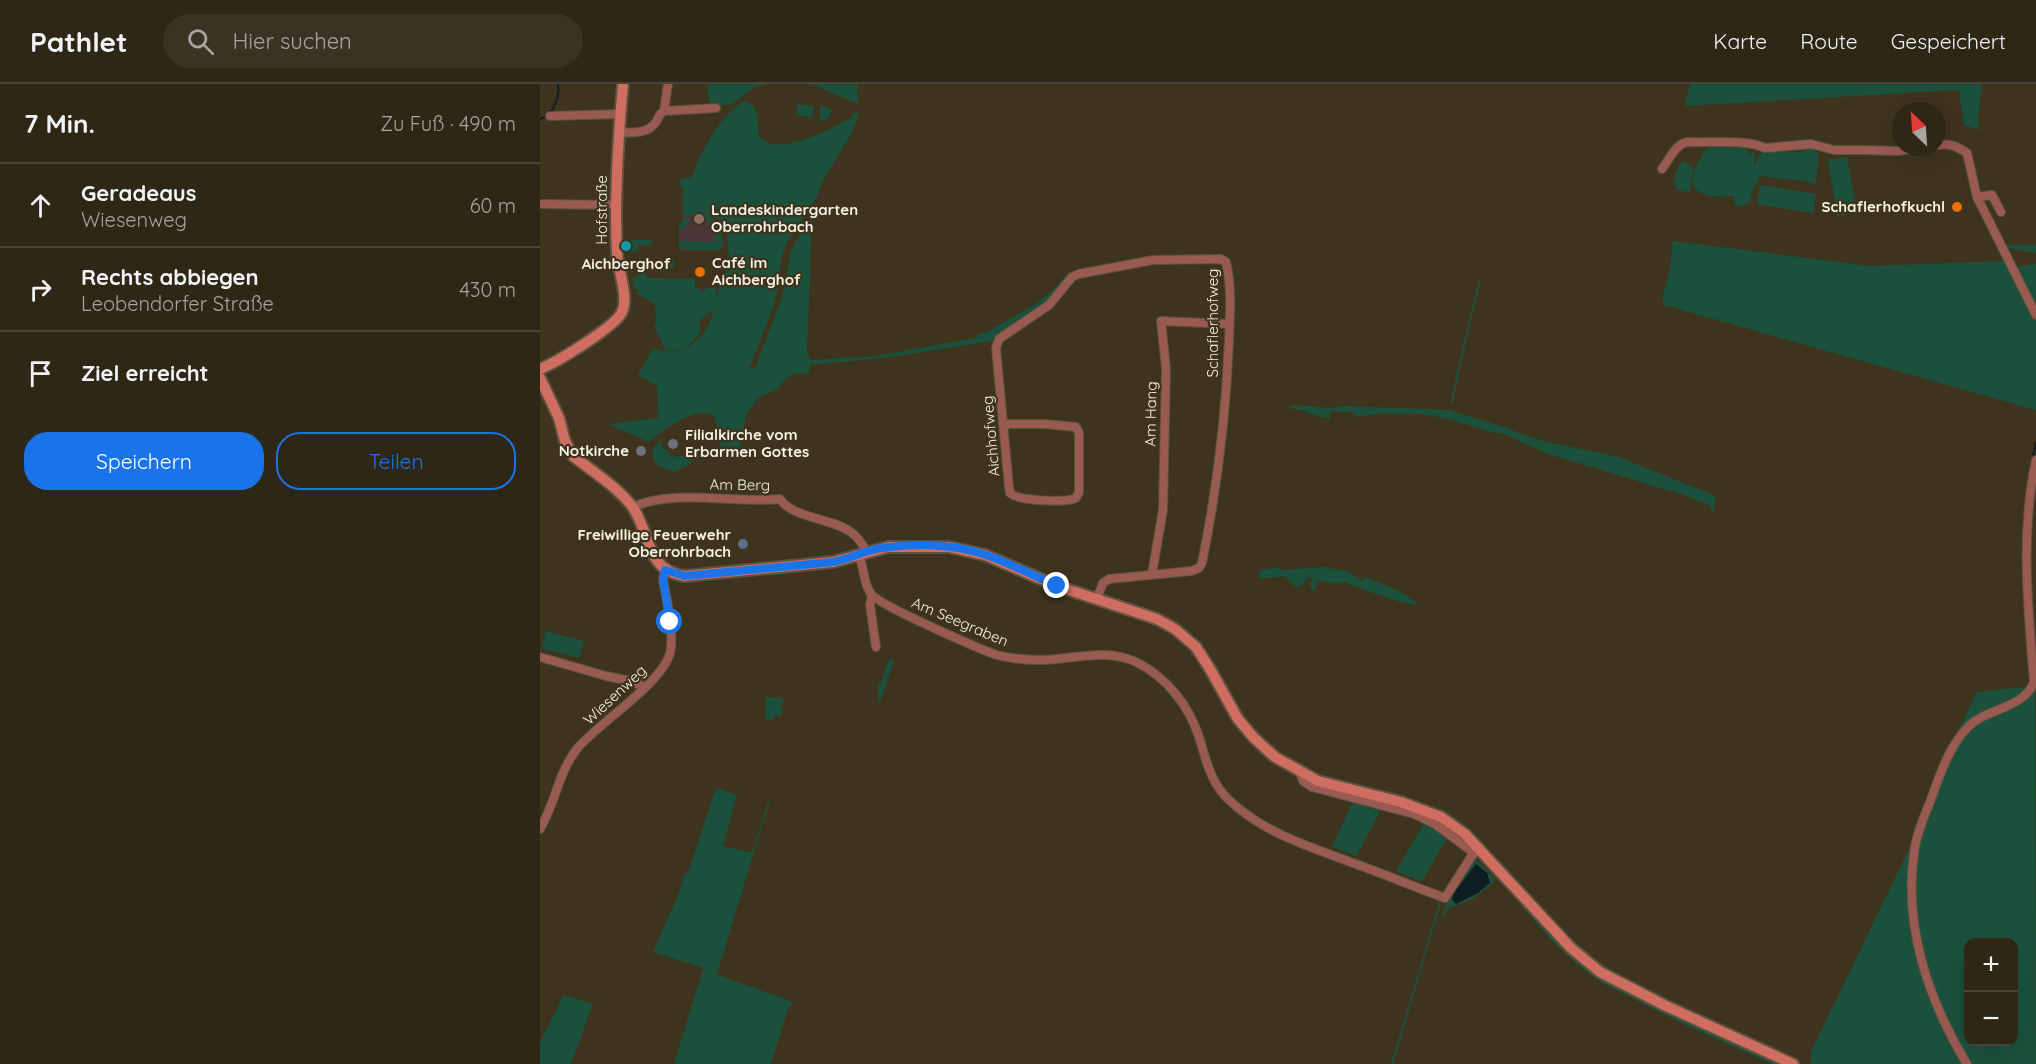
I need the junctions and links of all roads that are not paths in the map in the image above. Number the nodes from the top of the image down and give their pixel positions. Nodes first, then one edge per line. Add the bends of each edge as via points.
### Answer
1 (623, 84) edge
2 (668, 84) edge
3 (716, 108) dead end
4 (664, 111) junction
5 (620, 114) junction
6 (550, 116) dead end
7 (619, 132) junction
8 (1946, 143) edge
9 (1892, 151) edge
10 (1662, 169) dead end
11 (1977, 197) junction
12 (540, 204) edge
13 (617, 205) junction
14 (2001, 212) dead end
15 (2036, 315) edge
16 (1229, 324) junction
17 (997, 342) joint
18 (540, 369) edge
19 (540, 378) edge
20 (1003, 424) junction
21 (2036, 460) edge
22 (633, 507) junction
23 (863, 553) junction
24 (665, 570) junction
25 (1152, 574) junction
26 (872, 596) junction
27 (1097, 598) junction
28 (876, 647) dead end
29 (540, 657) edge
30 (645, 687) junction
31 (540, 830) edge
32 (1479, 849) junction
33 (1793, 1064) edge
34 (1967, 1064) edge

1 - 5 main road, Hofstraße
2 - 4 street
3 - 4 street
4 - 7 street via 646,129
5 - 6 street
5 - 7 main road, Hofstraße
7 - 13 main road, Hofstraße
8 - 11 street via 1967,153
9 - 10 street via 1834,150 1811,144 1765,148 1688,142 1676,147
11 - 14 street via 1992,195
11 - 15 street
12 - 13 street
13 - 18 main road, Hofstraße via 623,310 603,330
16 - 17 street, Schaflerhofweg via 1225,260 1160,259 1075,276 1053,302
16 - 25 street, Schaflerhofweg via 1225,420 1203,560 1199,568
16 - 25 street, Am Hang via 1161,321 1166,368 1163,510
17 - 20 street, Aichhofweg
19 - 22 main road via 573,456
20 - 20 street, Aichhofweg via 1011,495 1067,501 1076,498 1076,427
21 - 34 street via 2025,574 2034,682 2017,701 1969,726 1950,753 1915,845 1911,879 1913,913 1925,972 1937,1009
22 - 23 street, Am Berg via 664,500 780,499 787,507 848,530 859,539
22 - 24 main road via 653,554
23 - 24 main road via 833,562 685,576
23 - 26 street
23 - 27 main road via 899,546 964,549
24 - 30 street, Wiesenweg via 671,653
25 - 27 street via 1107,580
26 - 28 street
26 - 32 street, Am Seegraben via 988,652 1042,660 1085,655 1121,657 1149,670 1172,690 1193,723 1209,771 1226,797 1265,827 1296,841 1445,898
27 - 32 main road via 1157,619 1186,638 1203,656 1243,726 1271,753 1326,784 1433,813 1458,828
29 - 30 street
30 - 31 street, Wiesenweg via 577,749 564,769
32 - 33 main road via 1571,948 1610,979

